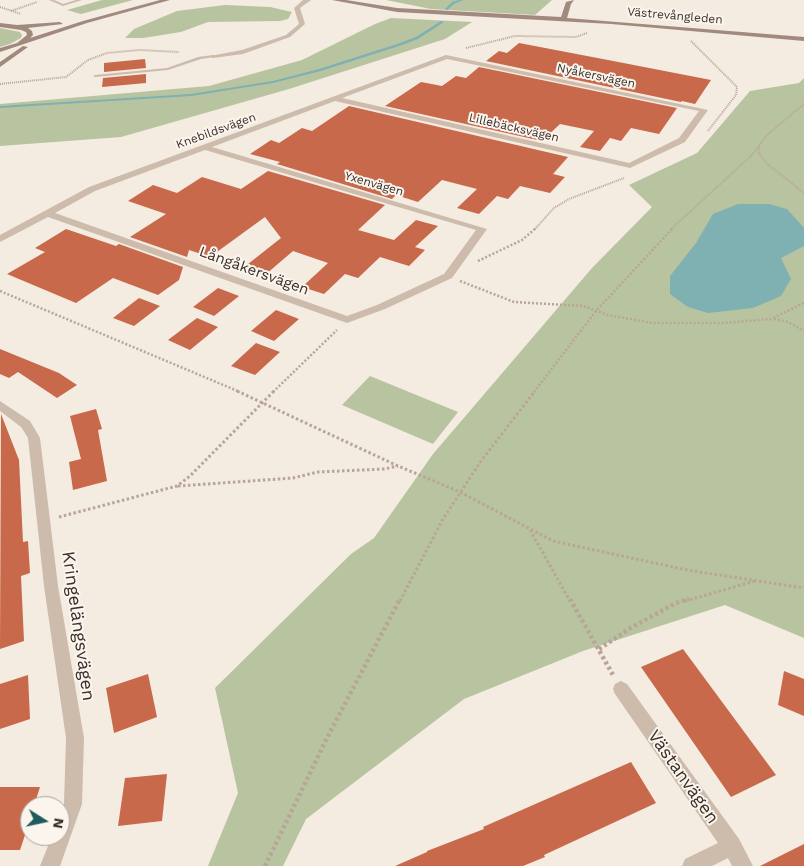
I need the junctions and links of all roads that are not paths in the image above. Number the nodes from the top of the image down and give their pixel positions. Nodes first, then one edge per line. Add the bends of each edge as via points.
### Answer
1 (51, 0) edge
2 (80, 0) edge
3 (152, 0) edge
4 (167, 0) edge
5 (308, 0) edge
6 (335, 0) edge
7 (346, 0) edge
8 (571, 0) edge
9 (364, 6) junction
10 (563, 20) junction
11 (0, 25) edge
12 (15, 26) junction
13 (55, 32) junction
14 (804, 39) edge
15 (24, 42) junction
16 (0, 52) edge
17 (213, 56) joint
18 (446, 57) joint
19 (0, 65) edge
20 (95, 76) dead end
21 (336, 98) junction
22 (682, 140) joint
23 (204, 147) junction
24 (46, 213) junction
25 (0, 239) edge
26 (347, 320) joint
27 (0, 404) edge
28 (621, 689) road end
29 (732, 846) junction
30 (50, 866) edge
31 (692, 866) edge
32 (743, 866) edge

1 - 2 lane via 64,5
3 - 12 street via 55,25
4 - 13 street
5 - 17 street via 297,8 302,24 288,36 243,52
6 - 9 street, Västrevångleden
7 - 9 street, Västrevångleden
8 - 10 street
9 - 10 street, Västrevångleden
10 - 14 street, Västrevångleden
11 - 12 street
12 - 15 street via 30,33
13 - 15 street
13 - 19 street via 26,46
15 - 16 street
17 - 20 lane via 168,69
18 - 21 street, Knebildsvägen
18 - 22 street, Nyåkersvägen via 704,110
21 - 22 street, Lillebäcksvägen via 630,166
21 - 23 street, Knebildsvägen
23 - 24 street, Knebildsvägen via 92,189
23 - 26 street, Yxenvägen via 482,228 448,276
24 - 25 street, Knebildsvägen
24 - 26 street, Långåkersvägen
27 - 30 street, Kringelängsvägen via 26,424 34,438 51,586 75,738 72,804
28 - 29 street, Västanvägen
29 - 31 street
29 - 32 street, Västanvägen

